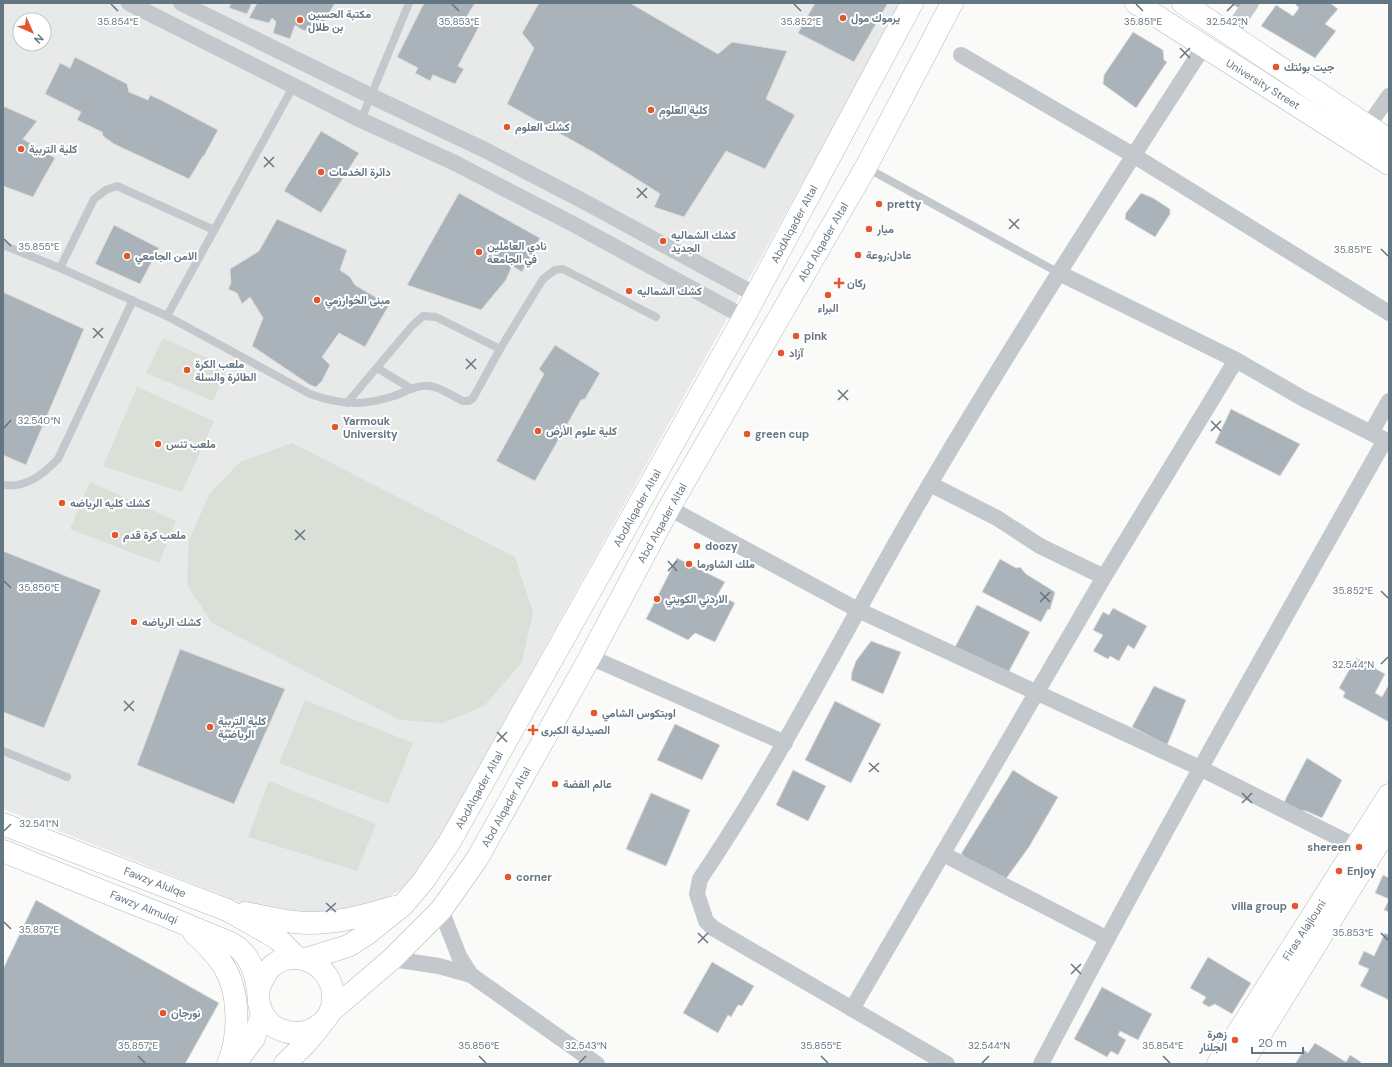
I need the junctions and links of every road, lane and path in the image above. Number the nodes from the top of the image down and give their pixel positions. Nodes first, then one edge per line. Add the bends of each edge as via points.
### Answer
1 (129, 3) edge
2 (181, 3) edge
3 (408, 3) edge
4 (912, 3) edge
5 (952, 3) edge
6 (1136, 3) edge
7 (1183, 3) edge
8 (1251, 3) edge
9 (150, 7) edge
10 (1229, 35) junction
11 (1204, 46) junction
12 (961, 55) dead end
13 (294, 85) junction
14 (371, 96) junction
15 (1389, 96) edge
16 (361, 120) junction
17 (1368, 126) junction
18 (1389, 140) edge
19 (465, 141) junction
20 (1133, 155) junction
21 (455, 163) junction
22 (1389, 164) edge
23 (866, 167) junction
24 (214, 230) junction
25 (3, 245) edge
26 (60, 268) junction
27 (1059, 273) junction
28 (756, 295) junction
29 (133, 300) junction
30 (1389, 313) edge
31 (167, 316) junction
32 (656, 317) dead end
33 (744, 317) junction
34 (500, 349) junction
35 (1236, 360) junction
36 (377, 368) junction
37 (412, 389) junction
38 (1389, 401) edge
39 (347, 403) junction
40 (1382, 438) edge
41 (930, 484) junction
42 (3, 485) edge
43 (669, 508) junction
44 (1104, 577) junction
45 (858, 610) junction
46 (590, 657) junction
47 (1037, 693) junction
48 (785, 743) junction
49 (3, 751) edge
50 (1200, 768) junction
51 (67, 777) dead end
52 (1389, 795) edge
53 (3, 824) edge
54 (1389, 826) edge
55 (1357, 847) junction
56 (3, 852) edge
57 (943, 854) junction
58 (402, 905) junction
59 (227, 910) junction
60 (441, 910) junction
61 (183, 923) junction
62 (1106, 938) junction
63 (302, 959) junction
64 (392, 959) junction
65 (471, 975) junction
66 (258, 991) junction
67 (852, 1009) junction
68 (262, 1014) junction
69 (327, 1017) junction
70 (228, 1064) edge
71 (233, 1064) edge
72 (285, 1064) edge
73 (597, 1064) edge
74 (947, 1064) edge
75 (1041, 1064) edge
76 (1218, 1064) edge
77 (1242, 1064) edge

1 - 9 street
2 - 14 street
3 - 14 lane
4 - 28 main road, AbdAlqader Altal
5 - 23 main road, Abd Alqader Altal
6 - 11 main road, University Street
7 - 10 main road, University Street
8 - 10 street
9 - 13 street
10 - 17 main road, University Street
11 - 20 street
11 - 22 main road, University Street
12 - 20 street
13 - 16 street
13 - 24 lane
14 - 16 lane
14 - 19 street
15 - 17 street
16 - 21 street
17 - 18 main road, University Street
19 - 21 street
19 - 28 street via 585,202
20 - 27 street
20 - 30 street
21 - 33 street
23 - 27 lane
23 - 43 main road, Abd Alqader Altal
24 - 26 lane via 117,186 94,199
24 - 31 lane
25 - 26 lane
26 - 29 lane
27 - 35 street
27 - 41 street
28 - 33 main road, AbdAlqader Altal
29 - 31 lane
29 - 42 lane via 58,459 29,482 12,486
31 - 39 lane via 310,394 326,400
32 - 34 lane via 563,269 555,270 544,279
33 - 58 main road, AbdAlqader Altal via 449,843 424,880
34 - 36 lane via 436,317 423,316
34 - 37 lane via 469,401 463,401 429,386
35 - 40 street via 1302,398
35 - 44 street
36 - 37 lane
36 - 39 lane
37 - 39 lane via 378,401
38 - 40 street
40 - 50 street
41 - 44 street via 997,518 1040,546
41 - 45 street
43 - 45 street
43 - 46 main road, Abd Alqader Altal
44 - 47 street
45 - 47 street
45 - 48 street
46 - 48 street
46 - 60 main road, Abd Alqader Altal via 477,859
47 - 50 street
47 - 57 street
48 - 67 street via 700,879 697,894 706,921 713,928
49 - 51 lane
50 - 55 street
50 - 62 street
52 - 55 main road, Firas Alajlouni
53 - 59 main road, Fawzy Alulqe
54 - 77 main road, Firas Alajlouni
55 - 76 main road, Firas Alajlouni
56 - 61 main road, Fawzy Almulqi
57 - 62 street
57 - 67 street
58 - 59 main road via 344,921 323,923 292,922
58 - 63 main road, AbdAlqader Altal via 348,946
59 - 63 main road, Fawzy Alulqe via 278,939
60 - 64 main road, Abd Alqader Altal
60 - 65 street via 459,956
61 - 66 main road, Fawzy Almulqi via 234,945 244,954 252,965
61 - 70 main road via 212,950 224,967 232,986 236,1007 236,1035
62 - 75 street
63 - 66 main road via 284,960 271,967
63 - 69 main road via 318,965 327,974 334,998
64 - 65 street via 439,966
64 - 69 main road, Abd Alqader Altal
65 - 73 street
66 - 68 main road
67 - 74 street
68 - 69 main road via 279,1030 290,1033 302,1033 313,1029
68 - 71 main road via 254,1038
69 - 72 main road

